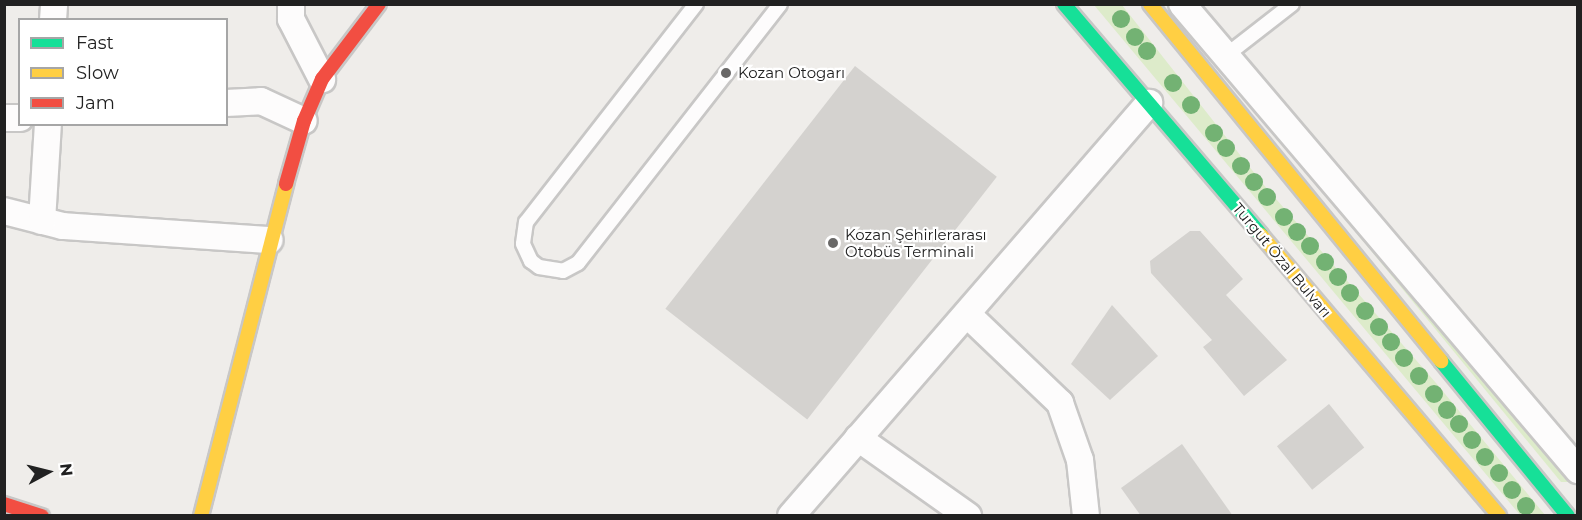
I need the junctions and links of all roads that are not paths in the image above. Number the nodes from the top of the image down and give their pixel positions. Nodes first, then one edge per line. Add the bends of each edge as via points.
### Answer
1 (291, 4) edge
2 (379, 4) edge
3 (696, 4) edge
4 (780, 4) edge
5 (1065, 4) edge
6 (1150, 4) edge
7 (1182, 4) edge
8 (1292, 4) edge
9 (1224, 57) junction
10 (322, 79) junction
11 (228, 103) edge
12 (1149, 103) junction
13 (304, 121) junction
14 (48, 126) edge
15 (4, 211) edge
16 (42, 220) junction
17 (270, 240) junction
18 (967, 314) junction
19 (858, 438) junction
20 (1572, 478) edge
21 (1545, 486) junction
22 (4, 504) edge
23 (42, 516) edge
24 (201, 516) edge
25 (791, 516) edge
26 (968, 516) edge
27 (1086, 516) edge
28 (1499, 516) edge
29 (1568, 516) edge

1 - 10 street via 291,19
2 - 10 main road
3 - 4 lane via 526,222 523,244 538,267 562,271 578,263
5 - 12 main road, Turgut Özal Bulvarı
6 - 21 main road
7 - 9 street
8 - 9 lane
9 - 20 street
10 - 13 main road
11 - 13 street via 261,100
12 - 18 street
12 - 28 main road, Turgut Özal Bulvarı
13 - 17 main road
14 - 16 street
15 - 16 street
16 - 17 street via 63,226
17 - 24 main road
18 - 19 street
18 - 27 street via 1059,403 1080,460
19 - 25 street
19 - 26 street
20 - 21 main road
21 - 29 main road
22 - 23 main road

